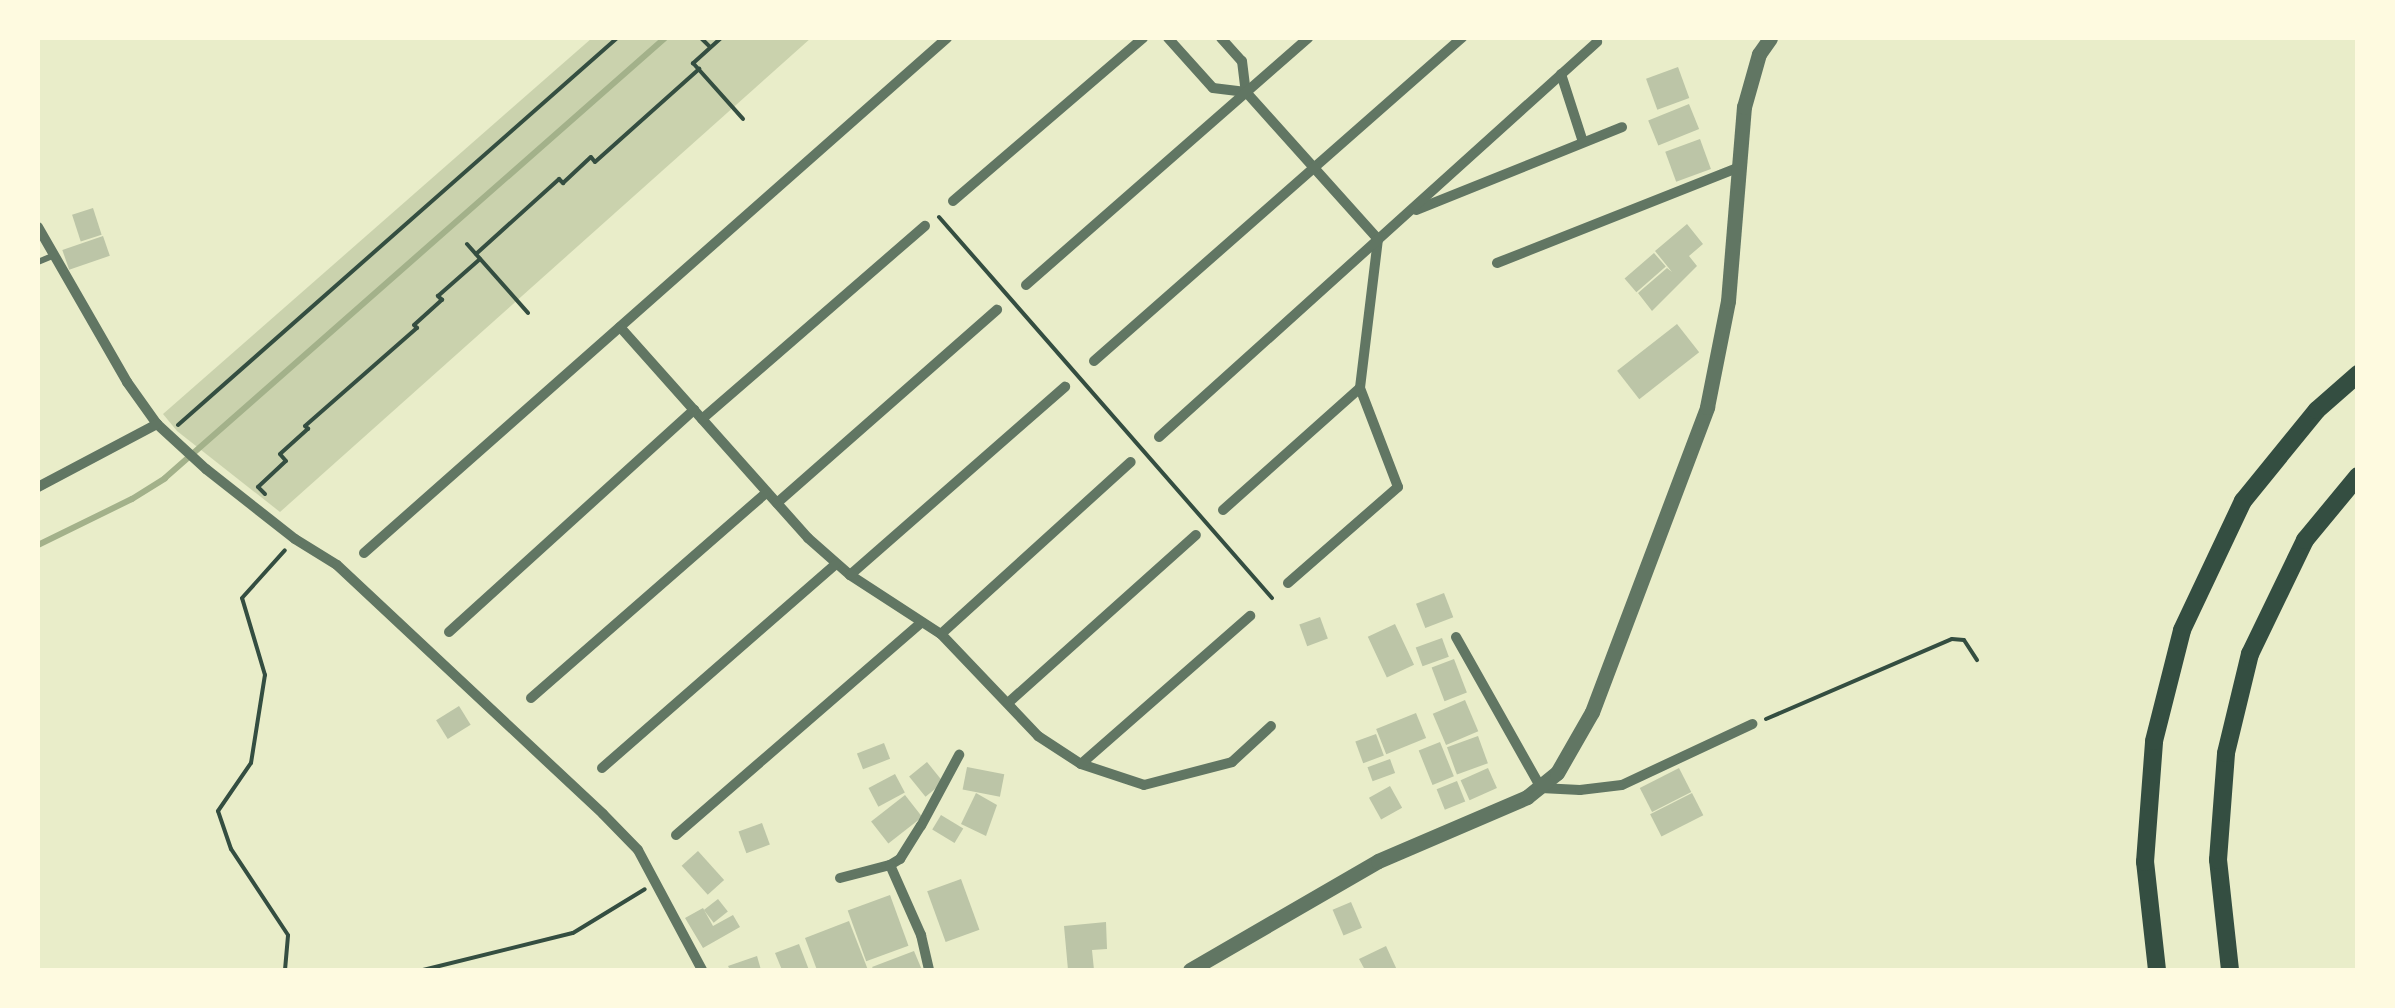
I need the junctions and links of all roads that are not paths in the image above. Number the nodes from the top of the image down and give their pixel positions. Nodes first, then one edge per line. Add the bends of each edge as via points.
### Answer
1 (947, 38) edge
2 (1143, 38) edge
3 (1168, 38) edge
4 (1221, 38) edge
5 (1308, 38) edge
6 (1462, 38) edge
7 (1770, 38) edge
8 (1597, 42) dead end
9 (1561, 74) junction
10 (1246, 92) junction
11 (1622, 127) dead end
12 (1583, 142) junction
13 (1740, 166) junction
14 (1314, 168) junction
15 (954, 201) road end
16 (1405, 214) junction
17 (924, 226) road end
18 (38, 227) edge
19 (1378, 239) junction
20 (52, 256) junction
21 (38, 262) edge
22 (1497, 263) dead end
23 (1026, 285) road end
24 (998, 310) road end
25 (620, 328) junction
26 (1094, 362) road end
27 (2358, 374) edge
28 (1064, 387) road end
29 (1360, 388) junction
30 (698, 415) junction
31 (157, 424) junction
32 (1160, 436) road end
33 (1131, 462) road end
34 (2358, 476) edge
35 (38, 487) edge
36 (767, 492) junction
37 (777, 504) junction
38 (1224, 510) road end
39 (1196, 534) road end
40 (364, 553) dead end
41 (836, 564) junction
42 (850, 575) junction
43 (1288, 584) road end
44 (1250, 616) road end
45 (922, 622) junction
46 (449, 632) dead end
47 (941, 634) junction
48 (1456, 636) dead end
49 (531, 698) dead end
50 (1008, 703) junction
51 (1752, 724) road end
52 (1271, 726) dead end
53 (958, 755) dead end
54 (1080, 764) junction
55 (602, 768) dead end
56 (1541, 788) junction
57 (676, 834) dead end
58 (890, 865) junction
59 (840, 878) dead end
60 (702, 970) edge
61 (929, 970) edge
62 (1190, 970) edge
63 (2157, 970) edge
64 (2230, 970) edge

1 - 25 street
2 - 15 street
3 - 10 street via 1214,88
4 - 10 street via 1242,61
5 - 10 street
6 - 14 street
7 - 13 street via 1758,54 1744,106
8 - 9 street
9 - 12 street
9 - 16 street
10 - 14 street
10 - 23 street
11 - 12 street
12 - 16 street
13 - 22 street
13 - 56 street via 1728,301 1706,407 1592,712
14 - 19 street
14 - 26 street
16 - 19 street
17 - 30 street
18 - 20 street
19 - 29 street
19 - 32 street
20 - 21 lane
20 - 31 street
24 - 37 street
25 - 30 street
25 - 40 street
27 - 63 main road via 2317,410 2244,501 2182,630 2154,741 2145,862
28 - 42 street
29 - 38 street
29 - 43 street via 1398,488
30 - 36 street
30 - 46 street
31 - 35 street
31 - 60 street via 295,539 337,565 603,814 638,850
33 - 47 street
34 - 64 main road via 2306,540 2250,654 2226,752 2218,860
36 - 37 street
36 - 49 street
37 - 41 street
39 - 50 street
41 - 42 street
41 - 55 street
42 - 45 street
44 - 54 street
45 - 47 street
45 - 57 street
47 - 50 street
48 - 56 street
50 - 54 street via 1038,736
51 - 56 street via 1622,785
52 - 54 street via 1232,762 1144,785
53 - 58 street via 921,826
56 - 62 street via 1378,861
58 - 59 street
58 - 61 street

